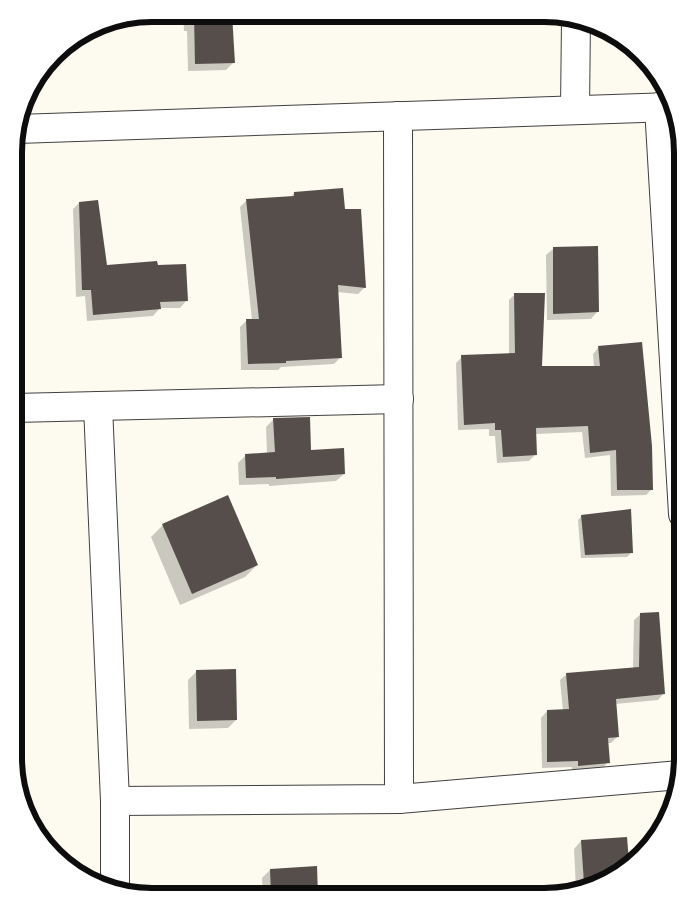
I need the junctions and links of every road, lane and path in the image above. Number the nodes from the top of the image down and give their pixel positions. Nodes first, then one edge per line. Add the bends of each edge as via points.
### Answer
1 (576, 27) edge
2 (666, 107) edge
3 (575, 110) junction
4 (398, 116) junction
5 (25, 128) edge
6 (674, 299) edge
7 (399, 399) junction
8 (98, 406) junction
9 (22, 408) edge
10 (673, 777) edge
11 (399, 799) junction
12 (114, 801) junction
13 (115, 882) edge

1 - 3 street
2 - 3 street
2 - 6 street
3 - 4 street
4 - 5 street
4 - 7 street
7 - 8 street
7 - 11 street
8 - 9 street
8 - 12 street
10 - 11 street
11 - 12 street
12 - 13 street

